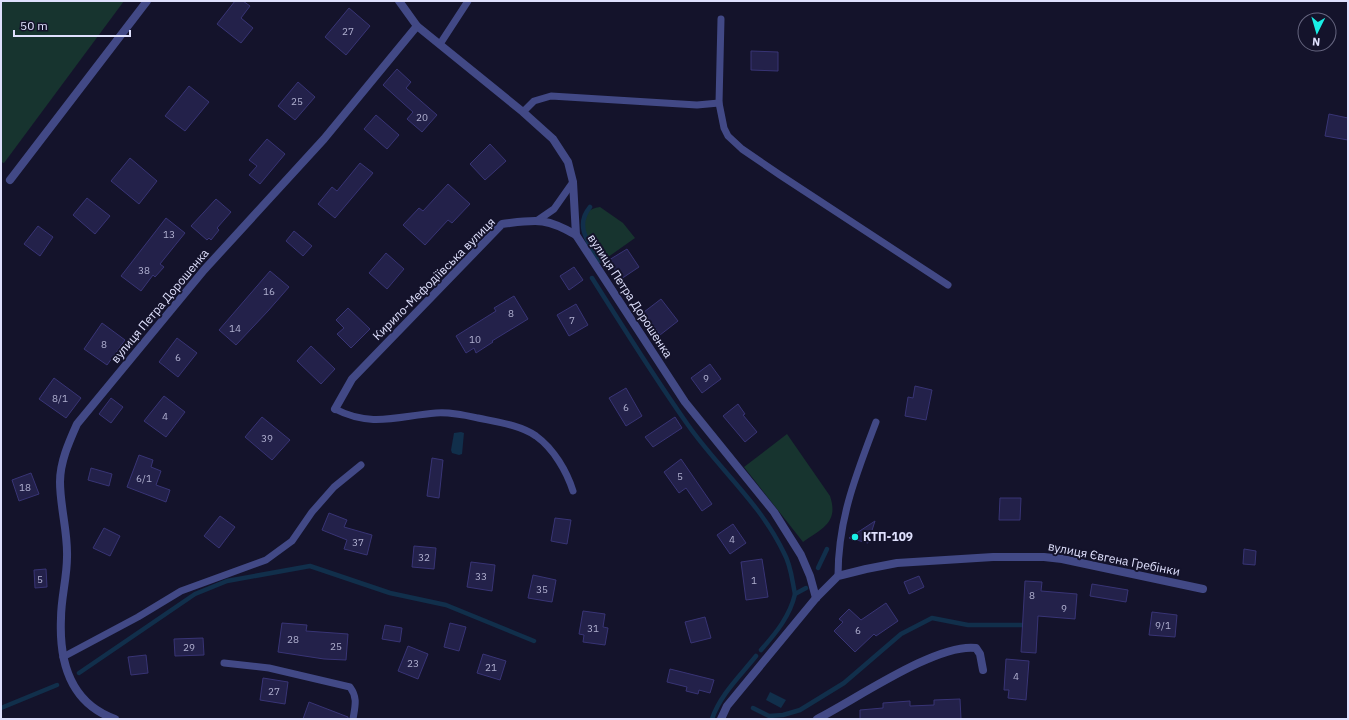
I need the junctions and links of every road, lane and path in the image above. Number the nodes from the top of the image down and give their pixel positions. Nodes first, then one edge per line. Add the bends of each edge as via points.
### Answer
1 (147, 1) edge
2 (399, 1) edge
3 (468, 1) edge
4 (720, 19) dead end
5 (418, 26) junction
6 (440, 44) junction
7 (719, 103) junction
8 (523, 112) junction
9 (10, 180) dead end
10 (573, 182) junction
11 (538, 220) junction
12 (576, 235) junction
13 (948, 285) dead end
14 (335, 410) joint
15 (876, 422) dead end
16 (361, 465) dead end
17 (573, 491) dead end
18 (838, 576) junction
19 (1203, 589) dead end
20 (816, 598) junction
21 (63, 657) junction
22 (224, 663) dead end
23 (983, 670) dead end
24 (115, 719) edge
25 (353, 719) edge
26 (721, 719) edge
27 (817, 719) edge

1 - 9 street
2 - 5 street, вулиця Петра Дорошенка
3 - 6 lane
4 - 7 lane
5 - 6 street, вулиця Петра Дорошенка
5 - 21 street, вулиця Петра Дорошенка via 324,139 204,270 77,424 66,448 60,480 67,557 61,618
6 - 8 street, вулиця Петра Дорошенка
7 - 8 lane via 697,106 551,96 534,100
7 - 13 lane via 724,128 728,136 742,149
8 - 10 street, вулиця Петра Дорошенка via 553,139 568,162
10 - 11 lane via 554,209
10 - 12 street, вулиця Петра Дорошенка
11 - 12 street, Кирило-Мефодіївська вулиця via 559,225
11 - 14 street, Кирило-Мефодіївська вулиця via 502,224 352,379
12 - 20 street, вулиця Петра Дорошенка via 685,402 774,512 801,555
14 - 17 lane via 364,420 452,413 508,424 536,436 568,474
15 - 18 lane via 855,477 840,531
16 - 21 lane via 334,487 312,512 292,541 277,553 266,560 181,591
18 - 19 street, вулиця Євгена Гребінки via 897,563 1021,556 1062,559
18 - 20 street
20 - 26 street via 727,706
21 - 24 street via 70,682 81,698
22 - 25 lane via 269,668 350,687 355,694 356,702
23 - 27 street via 976,648 950,650 924,660

